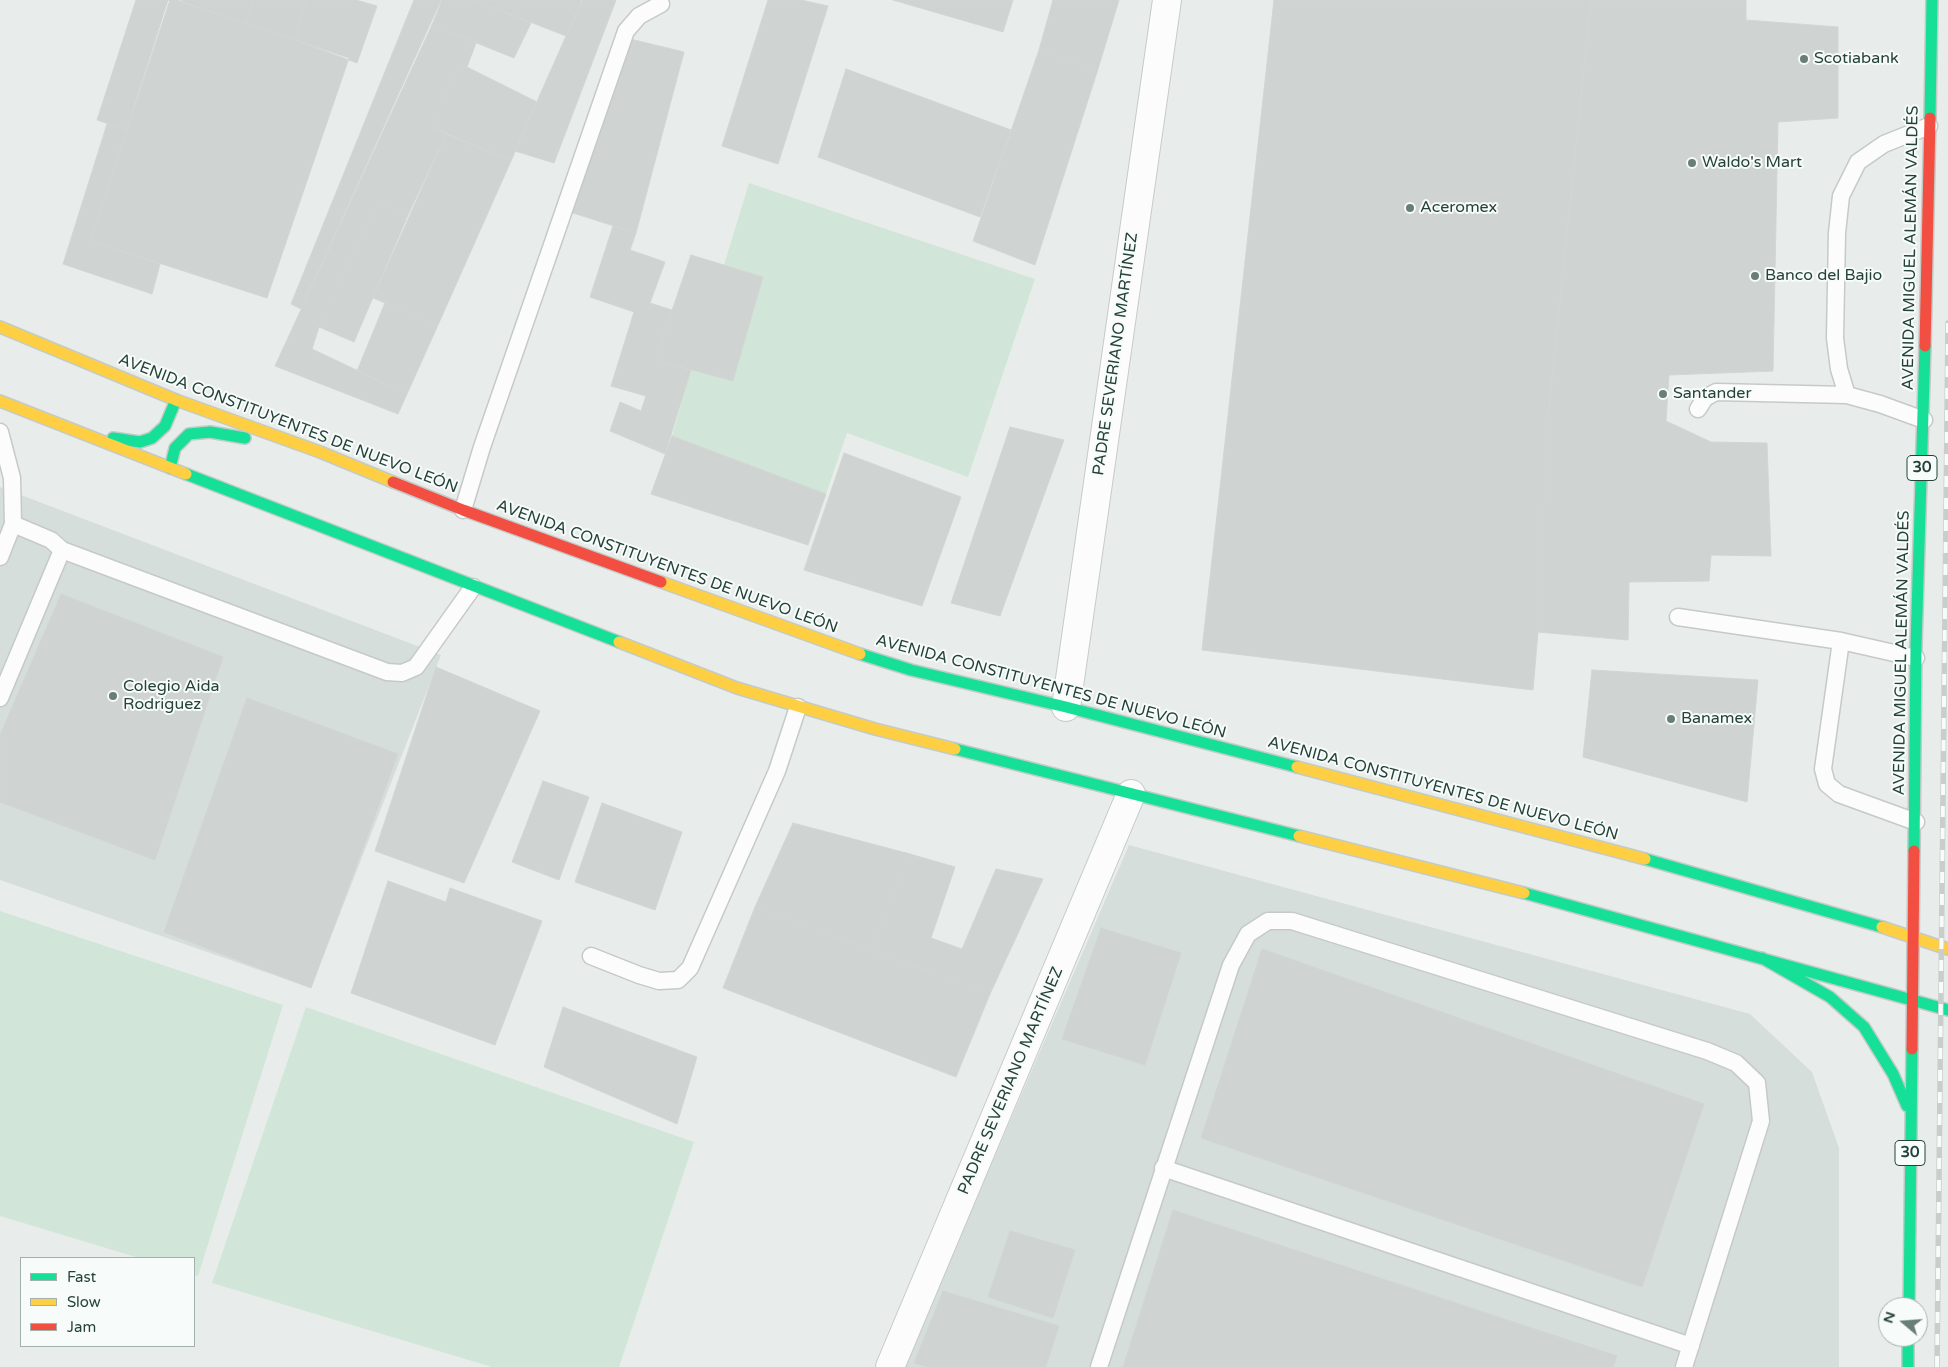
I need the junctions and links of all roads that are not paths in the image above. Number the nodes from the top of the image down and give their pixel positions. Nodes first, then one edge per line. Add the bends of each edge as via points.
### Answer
1 (1167, 0) edge
2 (1932, 0) edge
3 (660, 4) dead end
4 (1929, 126) junction
5 (0, 327) edge
6 (1847, 395) junction
7 (176, 400) junction
8 (0, 401) edge
9 (1698, 409) dead end
10 (1924, 420) junction
11 (60, 426) junction
12 (0, 432) edge
13 (320, 452) junction
14 (170, 468) junction
15 (463, 510) junction
16 (13, 524) junction
17 (62, 550) junction
18 (0, 558) edge
19 (473, 587) junction
20 (1678, 617) dead end
21 (1841, 641) junction
22 (1916, 658) junction
23 (0, 698) edge
24 (798, 706) junction
25 (1066, 707) junction
26 (1131, 794) junction
27 (1916, 822) junction
28 (1913, 936) junction
29 (1948, 949) edge
30 (590, 956) dead end
31 (1762, 958) junction
32 (1912, 1000) junction
33 (1948, 1010) edge
34 (1911, 1115) junction
35 (1163, 1168) junction
36 (1909, 1297) edge
37 (1691, 1346) junction
38 (1908, 1347) edge
39 (890, 1367) edge
40 (1099, 1367) edge
41 (1684, 1367) edge
42 (1908, 1367) edge

1 - 25 street, PADRE SEVERIANO MARTÍNEZ
2 - 4 main road, AVENIDA MIGUEL ALEMÁN VALDÉS / 30
3 - 15 lane via 639,16 626,31
4 - 6 lane via 1884,144 1858,162 1840,196 1835,338
4 - 10 main road, AVENIDA MIGUEL ALEMÁN VALDÉS / 30
5 - 7 main road, AVENIDA CONSTITUYENTES DE NUEVO LEÓN
6 - 9 lane via 1716,392 1705,398
6 - 10 lane
7 - 11 main road via 165,426 152,438 140,442
7 - 13 main road, AVENIDA CONSTITUYENTES DE NUEVO LEÓN
8 - 11 main road
10 - 22 main road, AVENIDA MIGUEL ALEMÁN VALDÉS / 30
11 - 14 main road
12 - 16 lane via 12,478
13 - 14 main road via 232,435 189,434 175,448
13 - 15 main road, AVENIDA CONSTITUYENTES DE NUEVO LEÓN
14 - 19 main road
15 - 25 main road, AVENIDA CONSTITUYENTES DE NUEVO LEÓN via 833,645 911,670
16 - 17 lane via 51,540
16 - 18 lane
17 - 19 lane via 386,672 402,673 416,667
17 - 23 lane
19 - 24 main road via 737,688
20 - 21 lane
21 - 22 lane
21 - 27 lane via 1823,769 1827,784 1838,794
22 - 27 main road, AVENIDA MIGUEL ALEMÁN VALDÉS / 30
24 - 26 main road via 875,729
24 - 30 lane via 777,771 690,968 678,980 659,981
25 - 28 main road, AVENIDA CONSTITUYENTES DE NUEVO LEÓN via 1580,841
26 - 31 main road via 1565,903
26 - 39 street, PADRE SEVERIANO MARTÍNEZ
27 - 28 main road, AVENIDA MIGUEL ALEMÁN VALDÉS / 30
28 - 29 main road, AVENIDA CONSTITUYENTES DE NUEVO LEÓN
28 - 32 main road, AVENIDA MIGUEL ALEMÁN VALDÉS / 30
31 - 32 main road
31 - 34 main road via 1830,997 1864,1027 1893,1074
32 - 33 main road
32 - 34 main road, AVENIDA MIGUEL ALEMÁN VALDÉS / 30
34 - 36 main road, AVENIDA MIGUEL ALEMÁN VALDÉS / 30
35 - 37 lane
35 - 37 lane via 1231,965 1248,934 1268,921 1292,921 1707,1051 1736,1063 1757,1083 1761,1121
35 - 40 lane
37 - 41 lane
38 - 42 main road

